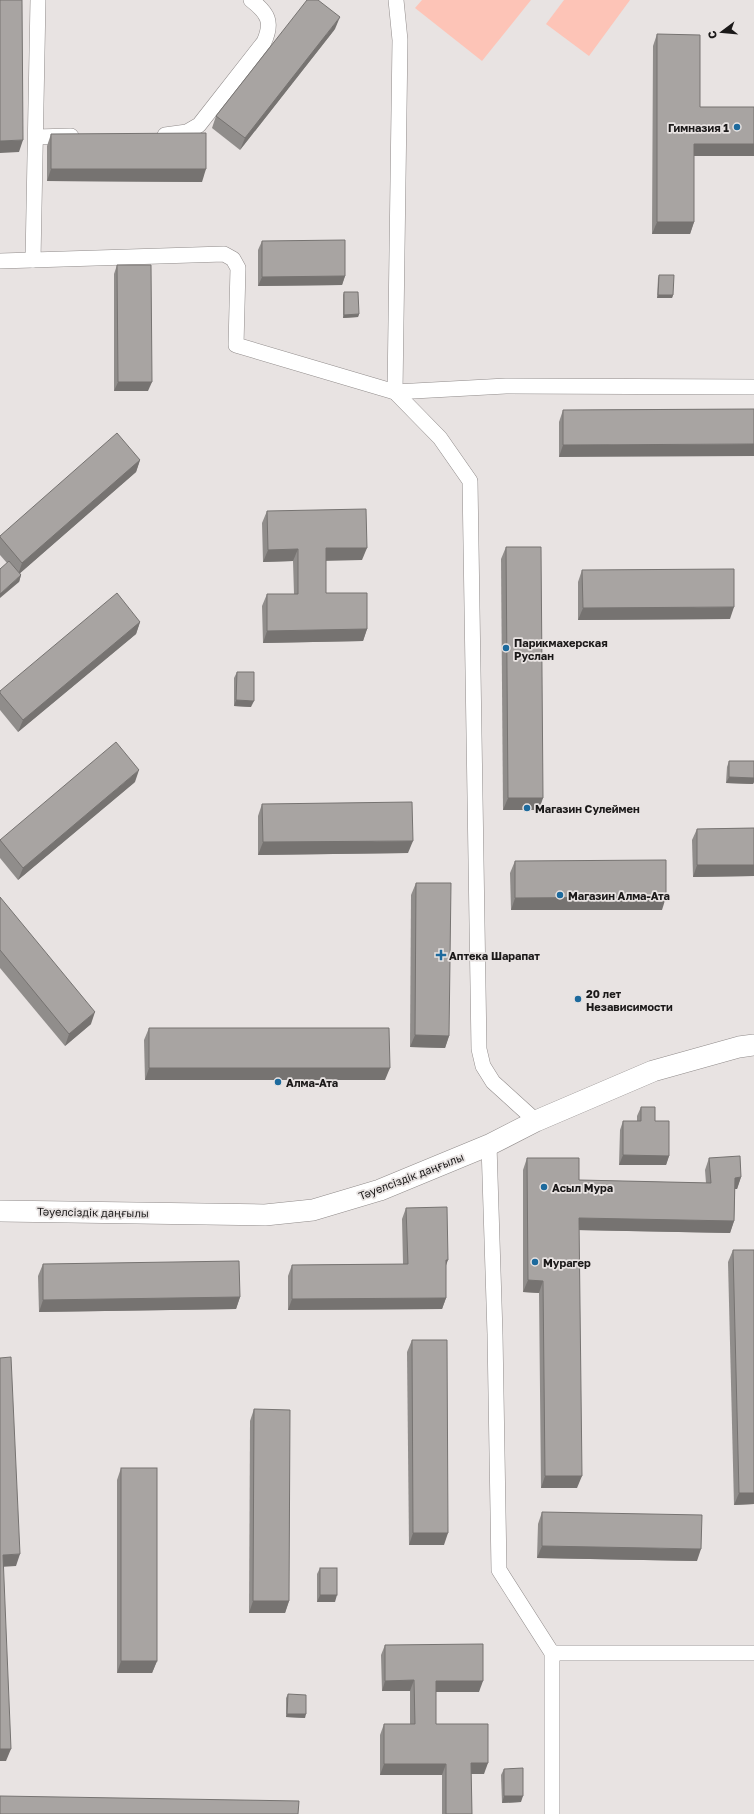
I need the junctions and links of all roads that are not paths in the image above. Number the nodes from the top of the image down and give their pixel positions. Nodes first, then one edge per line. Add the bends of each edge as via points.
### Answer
1 (38, 0) edge
2 (251, 0) edge
3 (396, 0) edge
4 (150, 135) edge
5 (82, 136) edge
6 (36, 137) junction
7 (33, 260) junction
8 (0, 261) edge
9 (754, 387) edge
10 (395, 392) junction
11 (754, 1045) edge
12 (536, 1121) junction
13 (489, 1145) junction
14 (0, 1211) edge
15 (552, 1653) junction
16 (754, 1653) edge
17 (552, 1814) edge

1 - 6 street
2 - 4 street via 261,7 268,19 269,30 264,42 199,125 187,132 173,135
3 - 10 street via 400,40
5 - 6 street
6 - 7 street
7 - 8 street
7 - 10 street via 224,254 233,259 238,268 236,345
9 - 10 street via 506,386
10 - 12 street via 440,438 470,481 479,1049 484,1066 493,1082
11 - 12 street, Тәуелсіздік даңғылы via 653,1071
12 - 13 street, Тәуелсіздік даңғылы
13 - 14 street, Тәуелсіздік даңғылы via 380,1190 314,1210 265,1215
13 - 15 street via 499,1570
15 - 16 street
15 - 17 street

